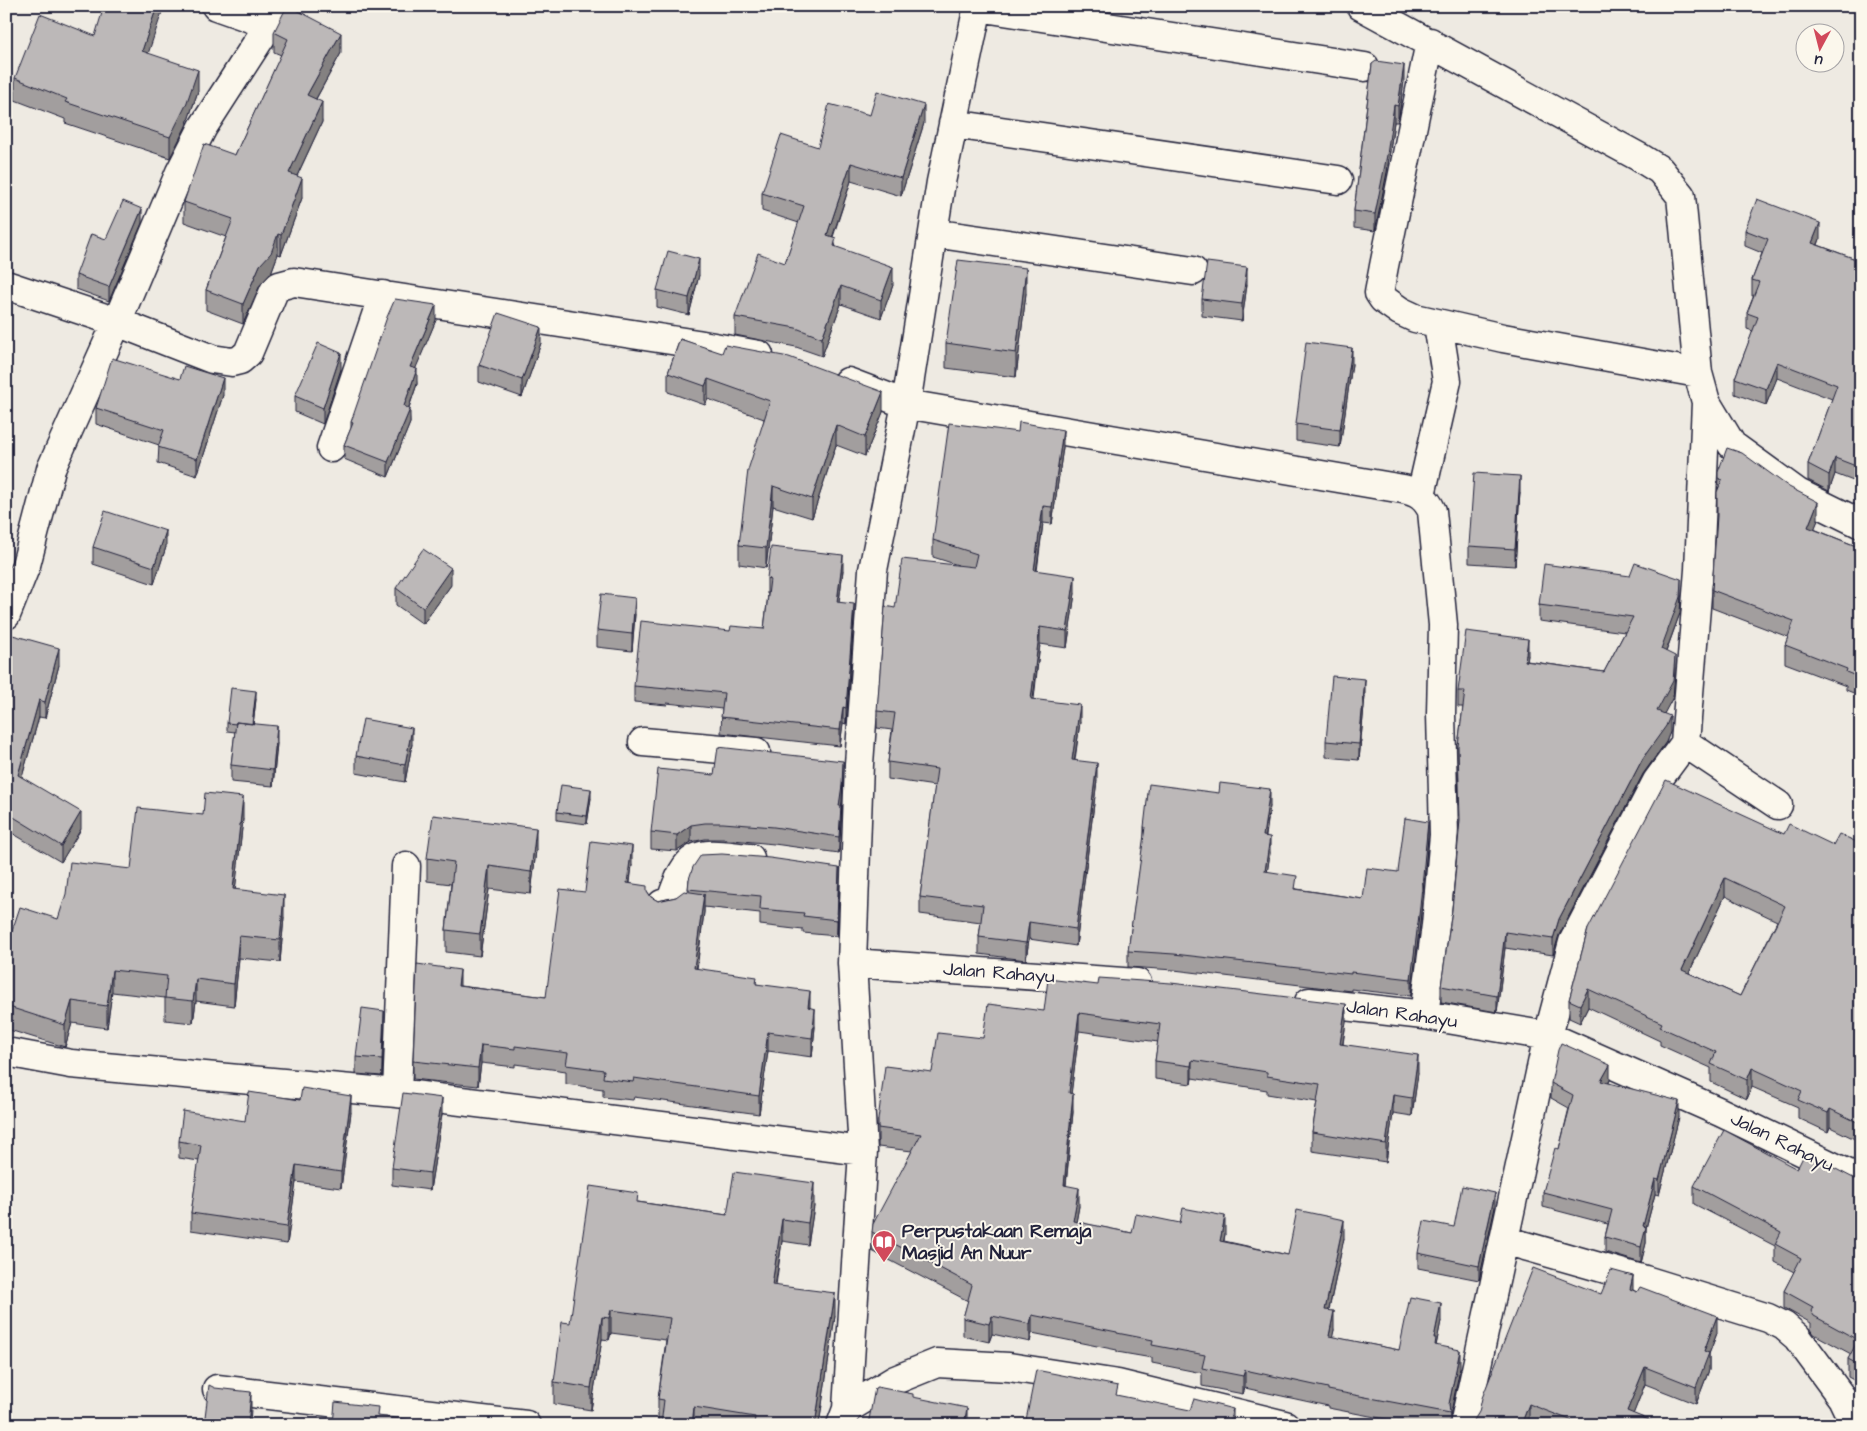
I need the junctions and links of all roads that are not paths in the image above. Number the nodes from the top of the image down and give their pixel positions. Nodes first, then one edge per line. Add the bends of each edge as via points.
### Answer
1 (216, 6) edge
2 (1361, 6) edge
3 (978, 7) edge
4 (276, 16) edge
5 (1430, 42) junction
6 (1365, 67) dead end
7 (953, 124) junction
8 (1338, 180) dead end
9 (933, 233) junction
10 (1193, 271) dead end
11 (6, 285) edge
12 (383, 295) junction
13 (117, 322) junction
14 (1438, 324) junction
15 (784, 360) edge
16 (1698, 373) junction
17 (828, 375) edge
18 (1706, 402) junction
19 (906, 404) junction
20 (331, 448) dead end
21 (1421, 495) junction
22 (1861, 524) edge
23 (6, 615) edge
24 (643, 742) dead end
25 (1685, 743) junction
26 (784, 755) edge
27 (831, 761) edge
28 (859, 764) junction
29 (1778, 805) dead end
30 (777, 861) edge
31 (406, 866) dead end
32 (829, 868) edge
33 (856, 872) junction
34 (662, 904) edge
35 (852, 963) junction
36 (1162, 985) edge
37 (1288, 999) edge
38 (1424, 1015) junction
39 (1548, 1036) junction
40 (6, 1052) edge
41 (397, 1093) junction
42 (863, 1151) junction
43 (1861, 1180) edge
44 (1504, 1240) junction
45 (217, 1389) edge
46 (844, 1417) edge
47 (526, 1425) edge
48 (1285, 1425) edge
49 (1464, 1425) edge
50 (1855, 1425) edge

1 - 4 street
2 - 5 street
3 - 6 street
3 - 7 street
4 - 13 street via 203,127
5 - 14 street via 1379,293 1400,311
5 - 16 street via 1639,157 1670,180 1681,196
7 - 8 street
7 - 9 street
9 - 10 street
9 - 19 street
11 - 13 street
12 - 13 street via 294,282 279,286 248,353 232,362 212,359
12 - 15 street
12 - 20 street
13 - 23 street via 51,469 26,565
14 - 16 street
14 - 21 street via 1447,381
16 - 18 street
17 - 19 street
18 - 22 street via 1732,445 1798,493
18 - 25 street via 1699,570
19 - 21 street via 1403,489
19 - 28 street via 873,570
21 - 38 street via 1432,511 1443,625 1444,835
24 - 26 street
25 - 29 street
25 - 39 street via 1657,781 1573,942
27 - 28 street
28 - 33 street
30 - 34 street via 708,854 695,857 677,883 671,901
31 - 41 street
32 - 33 street
33 - 35 street
35 - 36 street, Jalan Rahayu
35 - 42 street
37 - 38 street, Jalan Rahayu
38 - 39 street, Jalan Rahayu
39 - 43 street, Jalan Rahayu via 1720,1112
39 - 44 street
40 - 41 street via 71,1064
41 - 42 street
42 - 46 street
44 - 49 street
44 - 50 street via 1768,1318 1784,1326 1797,1337 1838,1392
45 - 47 street
46 - 48 street via 894,1380 937,1363 1009,1367 1118,1384

